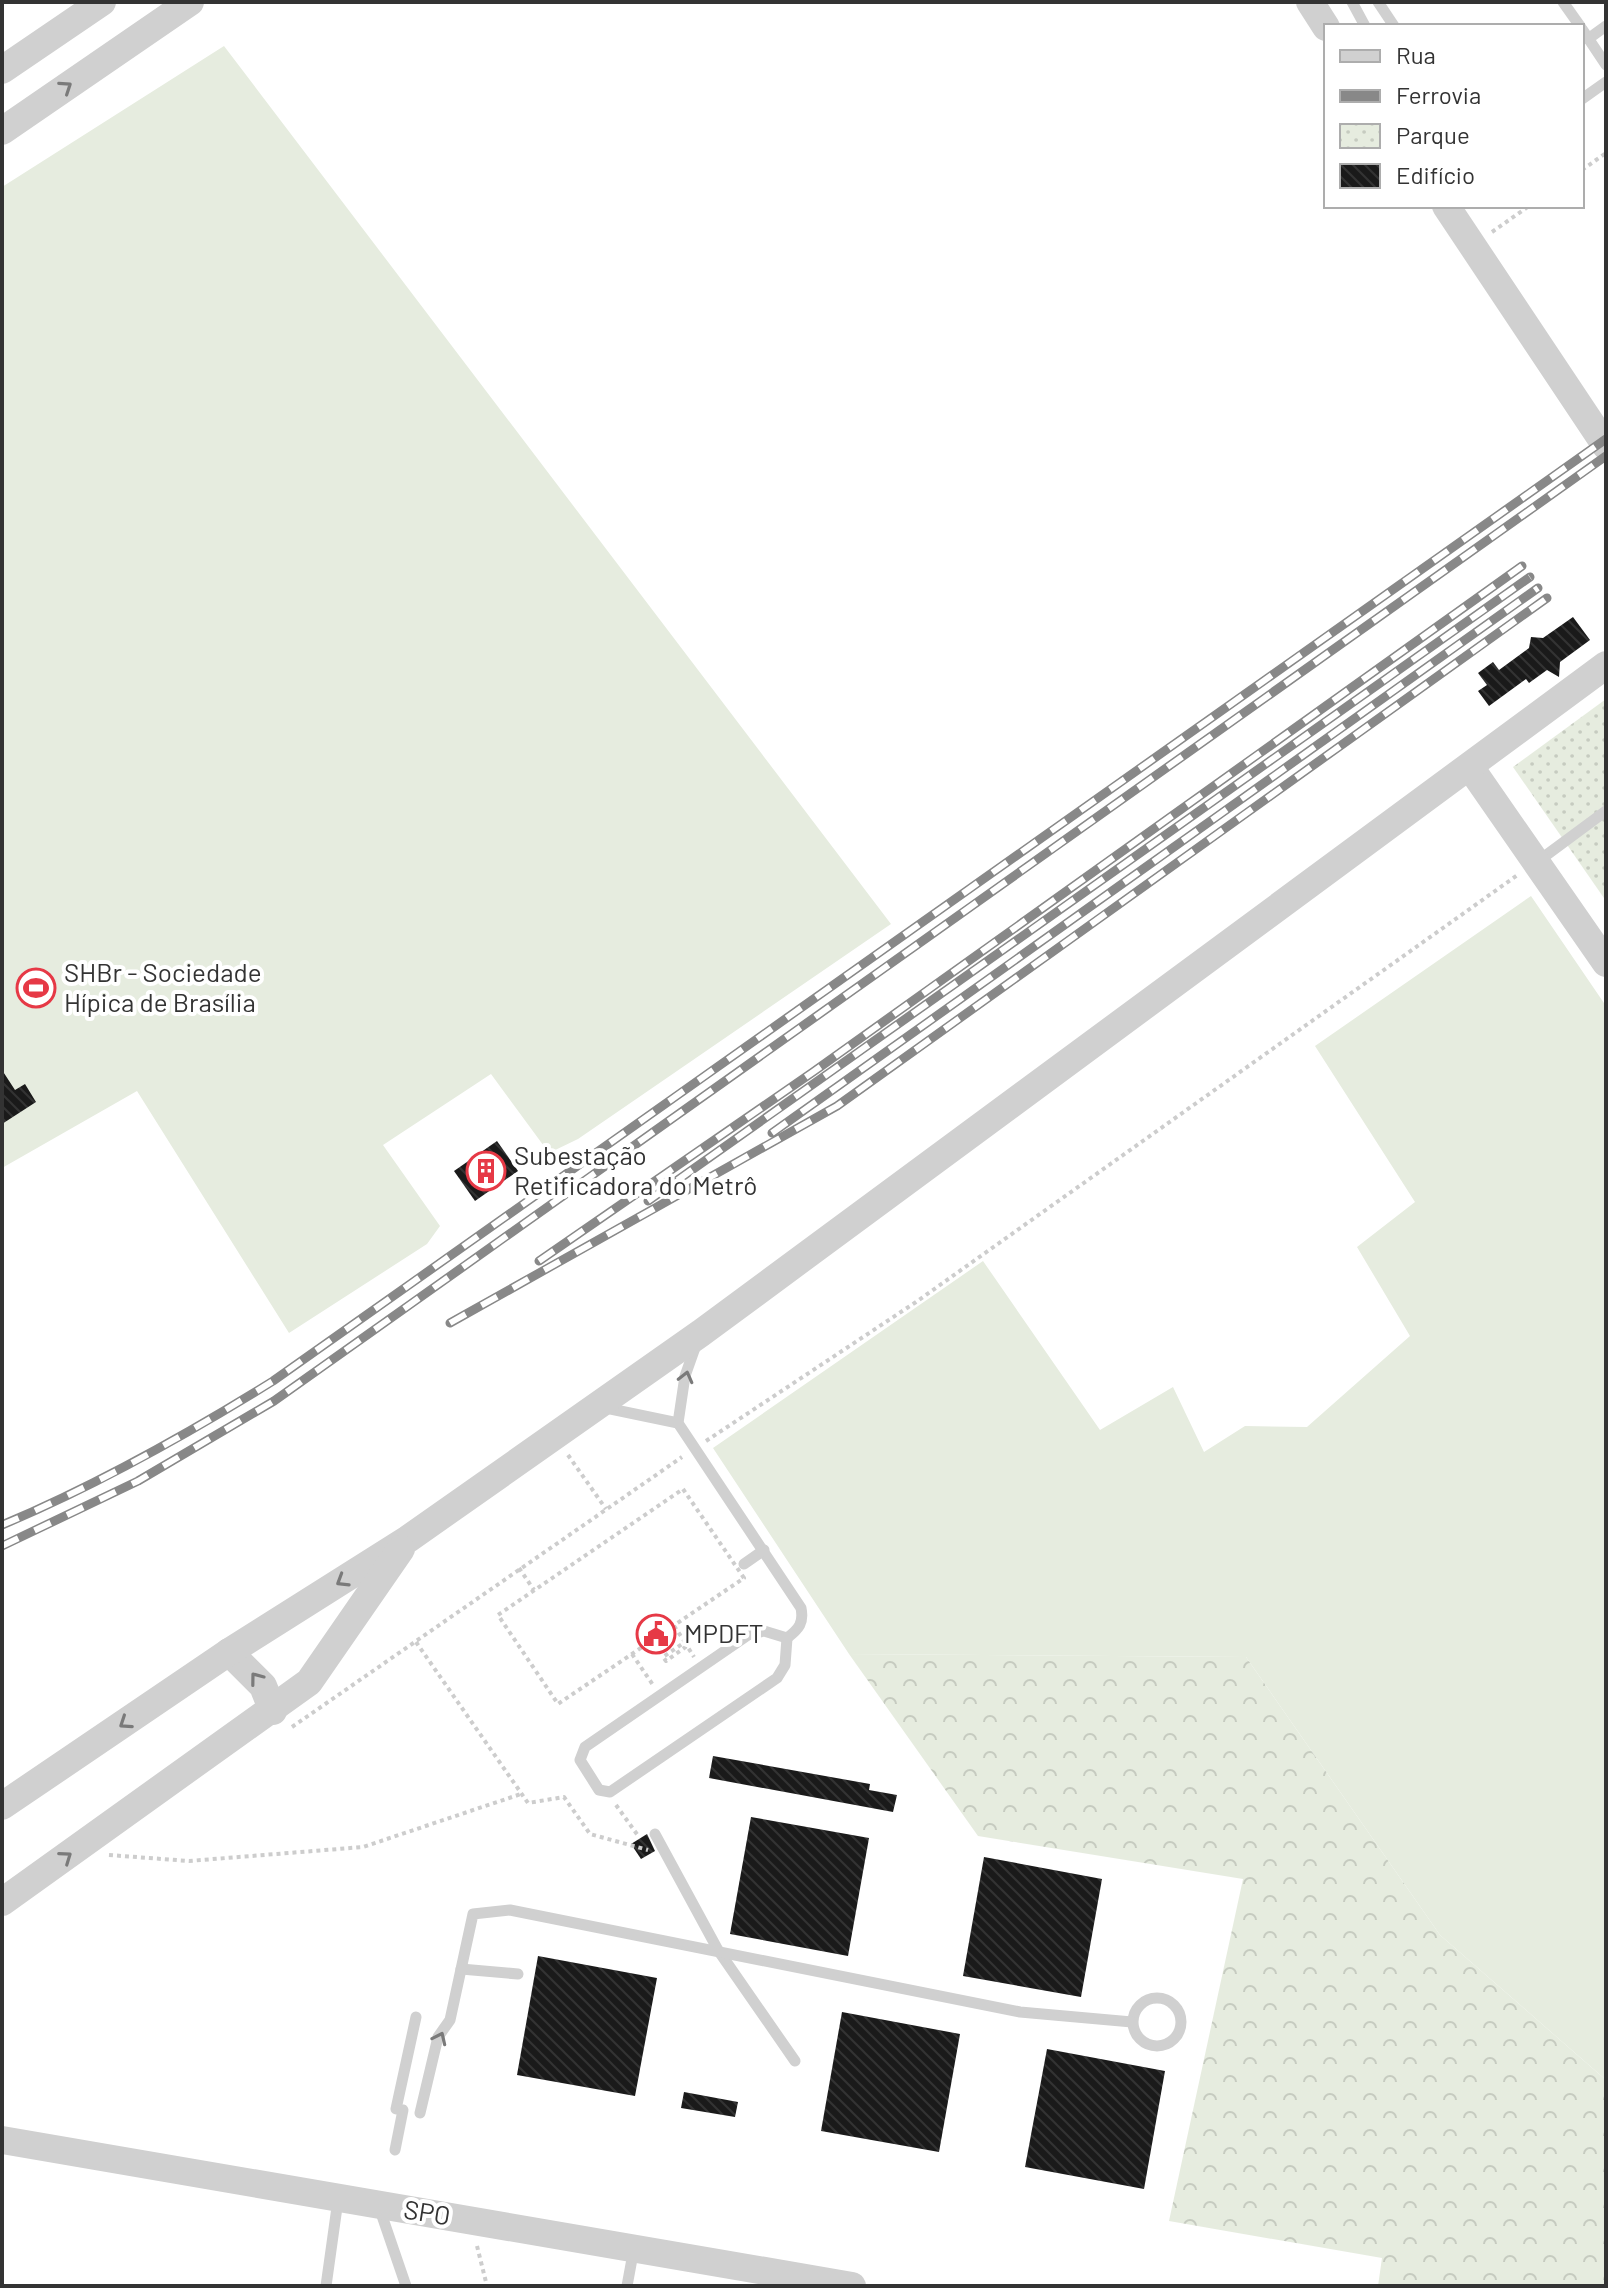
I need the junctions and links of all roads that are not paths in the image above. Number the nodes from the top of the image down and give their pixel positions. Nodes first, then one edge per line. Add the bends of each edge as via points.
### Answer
1 (102, 2) edge
2 (190, 2) edge
3 (1310, 2) edge
4 (1352, 2) edge
5 (1378, 2) edge
6 (1563, 2) edge
7 (1324, 24) edge
8 (1364, 24) edge
9 (1393, 24) edge
10 (1578, 24) edge
11 (1606, 26) edge
12 (1584, 31) edge
13 (1584, 32) edge
14 (1606, 65) edge
15 (2, 70) edge
16 (1606, 82) edge
17 (1584, 98) edge
18 (2, 131) edge
19 (1447, 208) edge
20 (1606, 446) edge
21 (1606, 665) edge
22 (1470, 767) junction
23 (1606, 811) edge
24 (1536, 863) junction
25 (1606, 963) edge
26 (701, 1333) junction
27 (596, 1406) junction
28 (678, 1423) junction
29 (408, 1539) junction
30 (764, 1550) junction
31 (744, 1564) dead end
32 (787, 1638) junction
33 (229, 1652) junction
34 (280, 1721) junction
35 (3, 1803) edge
36 (655, 1834) dead end
37 (2, 1902) edge
38 (718, 1950) junction
39 (461, 1969) junction
40 (518, 1974) dead end
41 (416, 2017) dead end
42 (1132, 2022) junction
43 (795, 2061) dead end
44 (420, 2113) dead end
45 (2, 2140) edge
46 (395, 2150) dead end
47 (338, 2200) junction
48 (378, 2205) junction
49 (634, 2247) junction
50 (326, 2286) edge
51 (406, 2286) edge
52 (627, 2286) edge
53 (852, 2286) edge

1 - 15 street
18 -> 2 street
3 - 7 street
4 - 8 lane
5 - 9 lane
6 - 10 lane
11 - 12 lane
13 - 14 lane
16 - 17 lane
19 - 20 street
21 - 22 street
22 - 24 street
22 - 26 street
23 - 24 lane
24 - 25 street
26 - 27 street
28 -> 26 lane via 685,1376
27 - 28 lane
27 - 29 street
28 - 30 lane
29 -> 33 street
29 - 34 street via 324,1666
30 - 31 lane
30 - 32 lane via 801,1608 799,1629
32 - 32 lane via 785,1665 777,1678 610,1792 599,1790 580,1753 748,1635 764,1631
34 -> 33 street via 263,1686
33 -> 35 street
37 -> 34 street
36 - 38 lane
38 - 39 lane via 510,1910 473,1914
38 - 42 lane via 1020,2012
38 - 43 lane
39 - 40 lane
44 -> 39 lane
41 - 46 lane
42 - 42 lane via 1138,2007 1151,1998 1166,1999 1179,2011 1181,2029 1170,2044 1153,2047 1138,2039
45 - 47 street, SPO
47 - 48 street, SPO
47 - 50 lane
48 - 49 street, SPO
48 - 51 lane
49 - 52 lane
49 - 53 street, SPO

